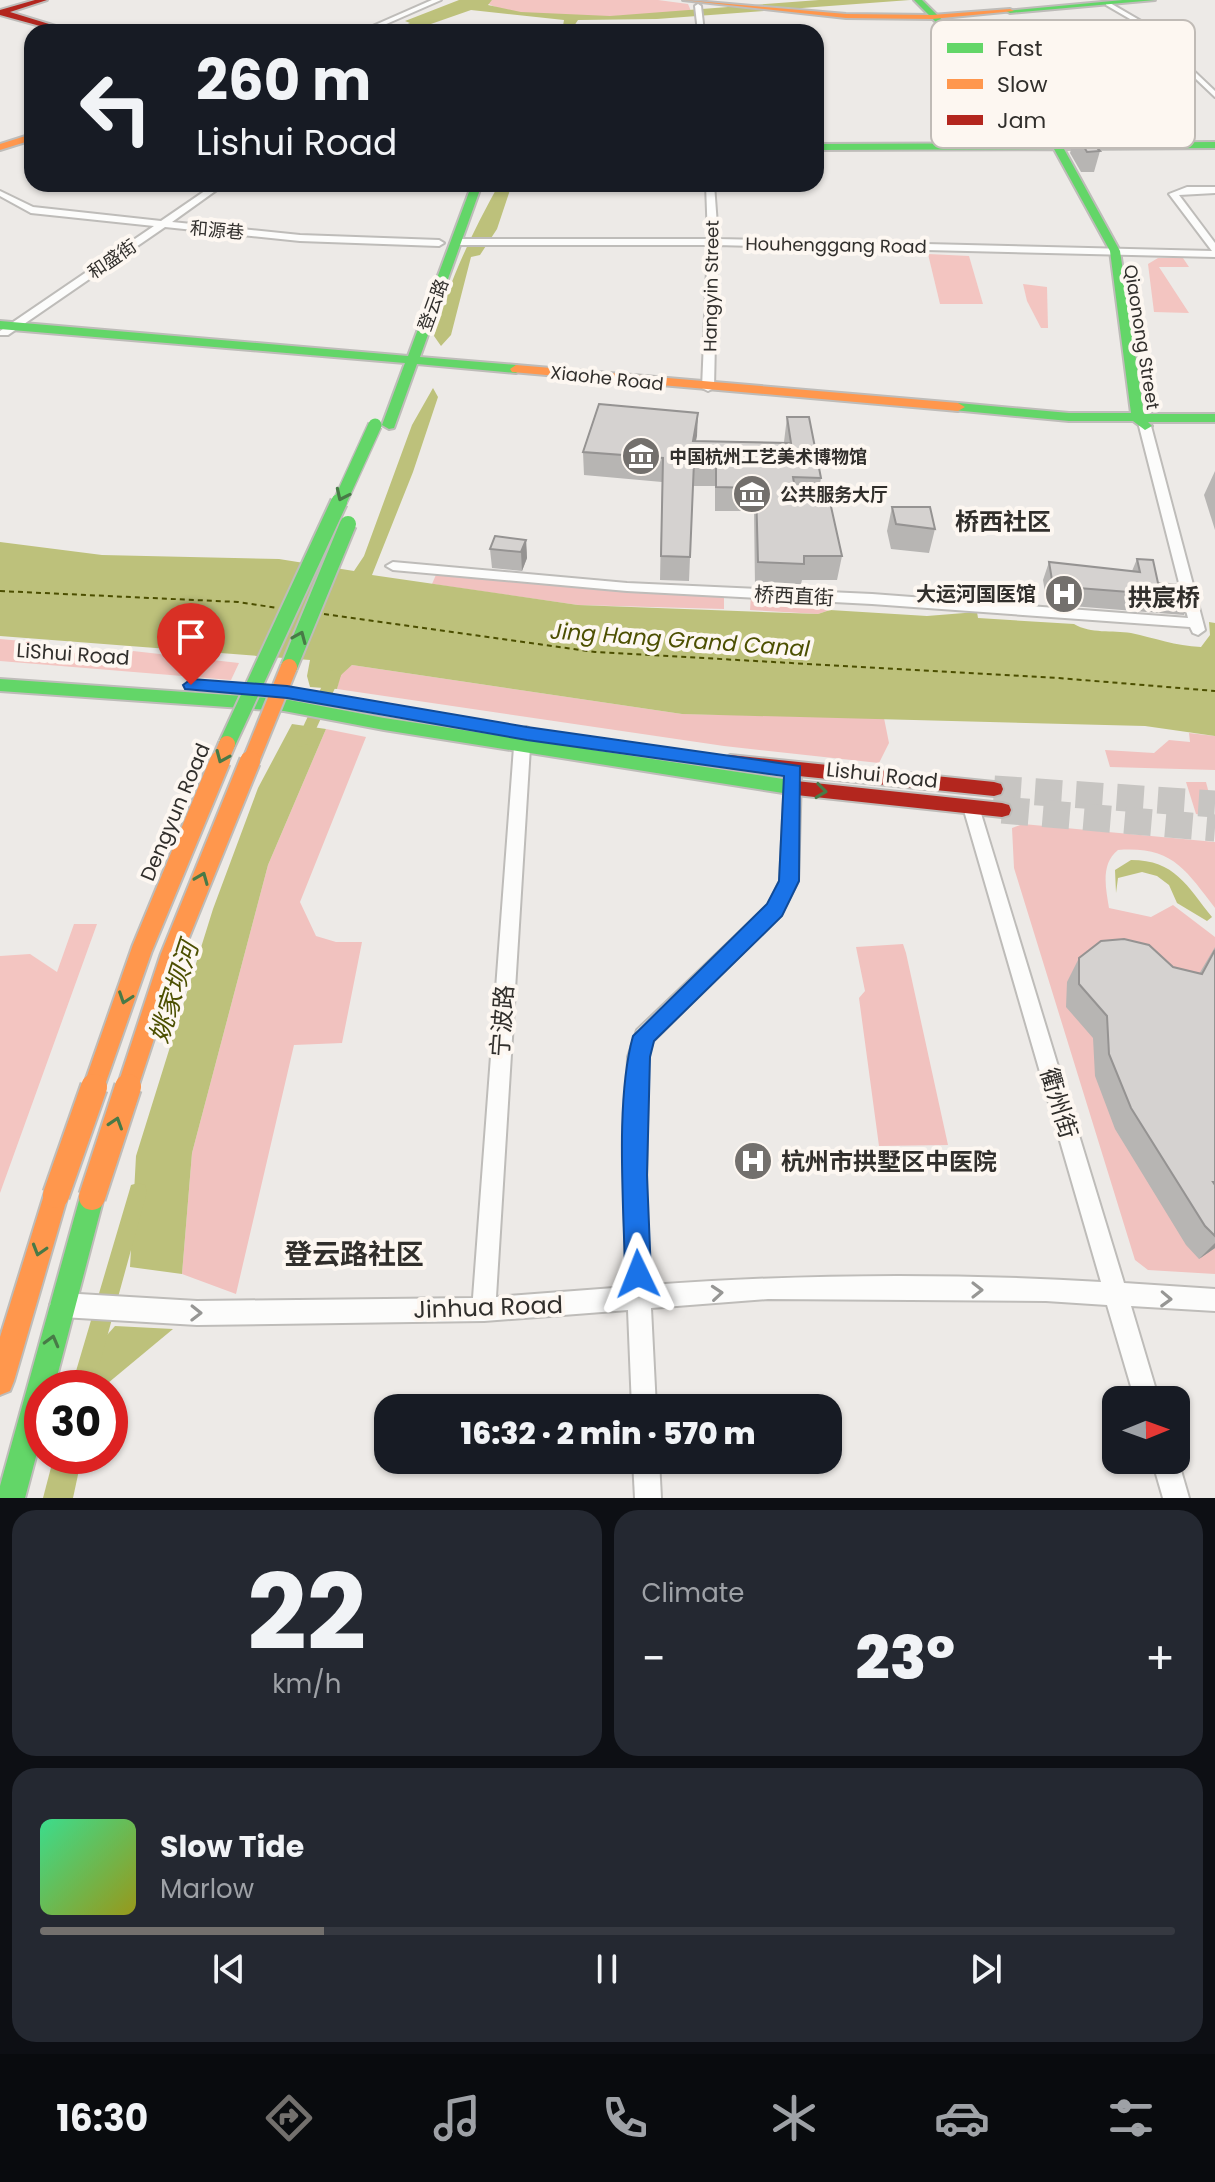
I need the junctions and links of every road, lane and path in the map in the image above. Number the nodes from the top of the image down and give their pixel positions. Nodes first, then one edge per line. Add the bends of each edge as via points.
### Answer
1 (33, 0) edge
2 (43, 0) edge
3 (438, 0) edge
4 (1151, 0) edge
5 (1103, 1) edge
6 (707, 3) edge
7 (929, 10) edge
8 (0, 13) edge
9 (1136, 20) edge
10 (31, 24) edge
11 (41, 24) edge
12 (381, 24) edge
13 (700, 24) edge
14 (1195, 76) edge
15 (1215, 95) edge
16 (24, 140) edge
17 (1195, 142) edge
18 (1215, 142) edge
19 (824, 144) edge
20 (931, 144) edge
21 (0, 147) edge
22 (1064, 148) edge
23 (1215, 190) edge
24 (209, 192) edge
25 (461, 192) edge
26 (474, 192) edge
27 (710, 192) edge
28 (1, 193) edge
29 (162, 225) junction
30 (455, 242) junction
31 (713, 242) junction
32 (1122, 252) junction
33 (1215, 252) edge
34 (4, 329) edge
35 (402, 364) junction
36 (708, 388) junction
37 (1215, 418) edge
38 (1146, 421) junction
39 (382, 425) junction
40 (1215, 426) edge
41 (393, 566) dead end
42 (1197, 626) joint
43 (0, 670) edge
44 (0, 685) edge
45 (286, 699) junction
46 (525, 740) junction
47 (792, 779) junction
48 (994, 789) tunnel mouth
49 (971, 807) junction
50 (1002, 810) tunnel mouth
51 (1117, 1297) junction
52 (639, 1300) junction
53 (1215, 1300) edge
54 (61, 1305) junction
55 (12, 1306) edge
56 (484, 1309) junction
57 (0, 1381) edge
58 (1143, 1386) edge
59 (643, 1394) edge
60 (647, 1474) edge
61 (1169, 1474) edge
62 (11, 1498) edge
63 (648, 1498) edge
64 (1176, 1498) edge

1 - 8 main road
2 - 8 main road
3 - 12 street
4 - 5 main road
5 - 7 main road
5 - 9 street
6 - 7 main road via 827,13
6 - 13 street
8 - 10 main road
8 - 11 main road
14 - 15 street
16 - 21 main road
17 - 18 main road
19 - 20 main road
22 - 32 main road, Qiaonong Street
23 - 33 street via 1173,194
24 - 29 street, 和盛街
25 - 30 main road
26 - 30 main road, 登云路
27 - 31 street, Hangyin Street
28 - 29 street, 和源巷 via 31,210
29 - 30 street, 和源巷 via 300,238
29 - 34 street, 和盛街
30 - 31 street, Houhenggang Road
30 - 35 main road, 登云路
31 - 32 street, Houhenggang Road
31 - 36 street, Hangyin Street
32 - 33 street, Houhenggang Road
32 - 38 main road, Qiaonong Street
34 - 35 main road, Xiaohe Road
35 - 36 main road, Xiaohe Road
35 - 38 main road, Xiaohe Road
35 - 39 main road, 登云路
36 - 38 main road, Xiaohe Road
37 - 38 main road, Xiaohe Road
38 - 40 main road, Xiaohe Road
38 - 42 street, Qiaonong Street
54 -> 39 main road, bridge via 170,958
39 -> 55 main road, Dengyun Road, bridge via 200,809 142,949
41 - 42 street, 桥西直街
43 - 45 main road, LiShui Road
44 - 45 main road, LiShui Road
45 - 46 main road, Lishui Road
46 - 47 main road, Lishui Road
46 - 56 street, 宁波路
47 - 48 main road, Lishui Road
47 -> 49 main road, Lishui Road
47 - 52 street via 789,881 775,910 644,1036 638,1057 635,1183
49 - 50 main road, Lishui Road
49 - 51 street, 衢州街
52 -> 51 street, Jinhua Road via 768,1288 1046,1290
51 -> 53 street, Jinhua Road
51 - 58 street, 衢州街
52 - 56 street, Jinhua Road
52 - 59 street
54 - 55 street, Jinhua Road
54 -> 56 street, Jinhua Road via 197,1313
62 -> 54 main road
55 - 57 main road, Dengyun Road
60 - 63 street
61 - 64 street

